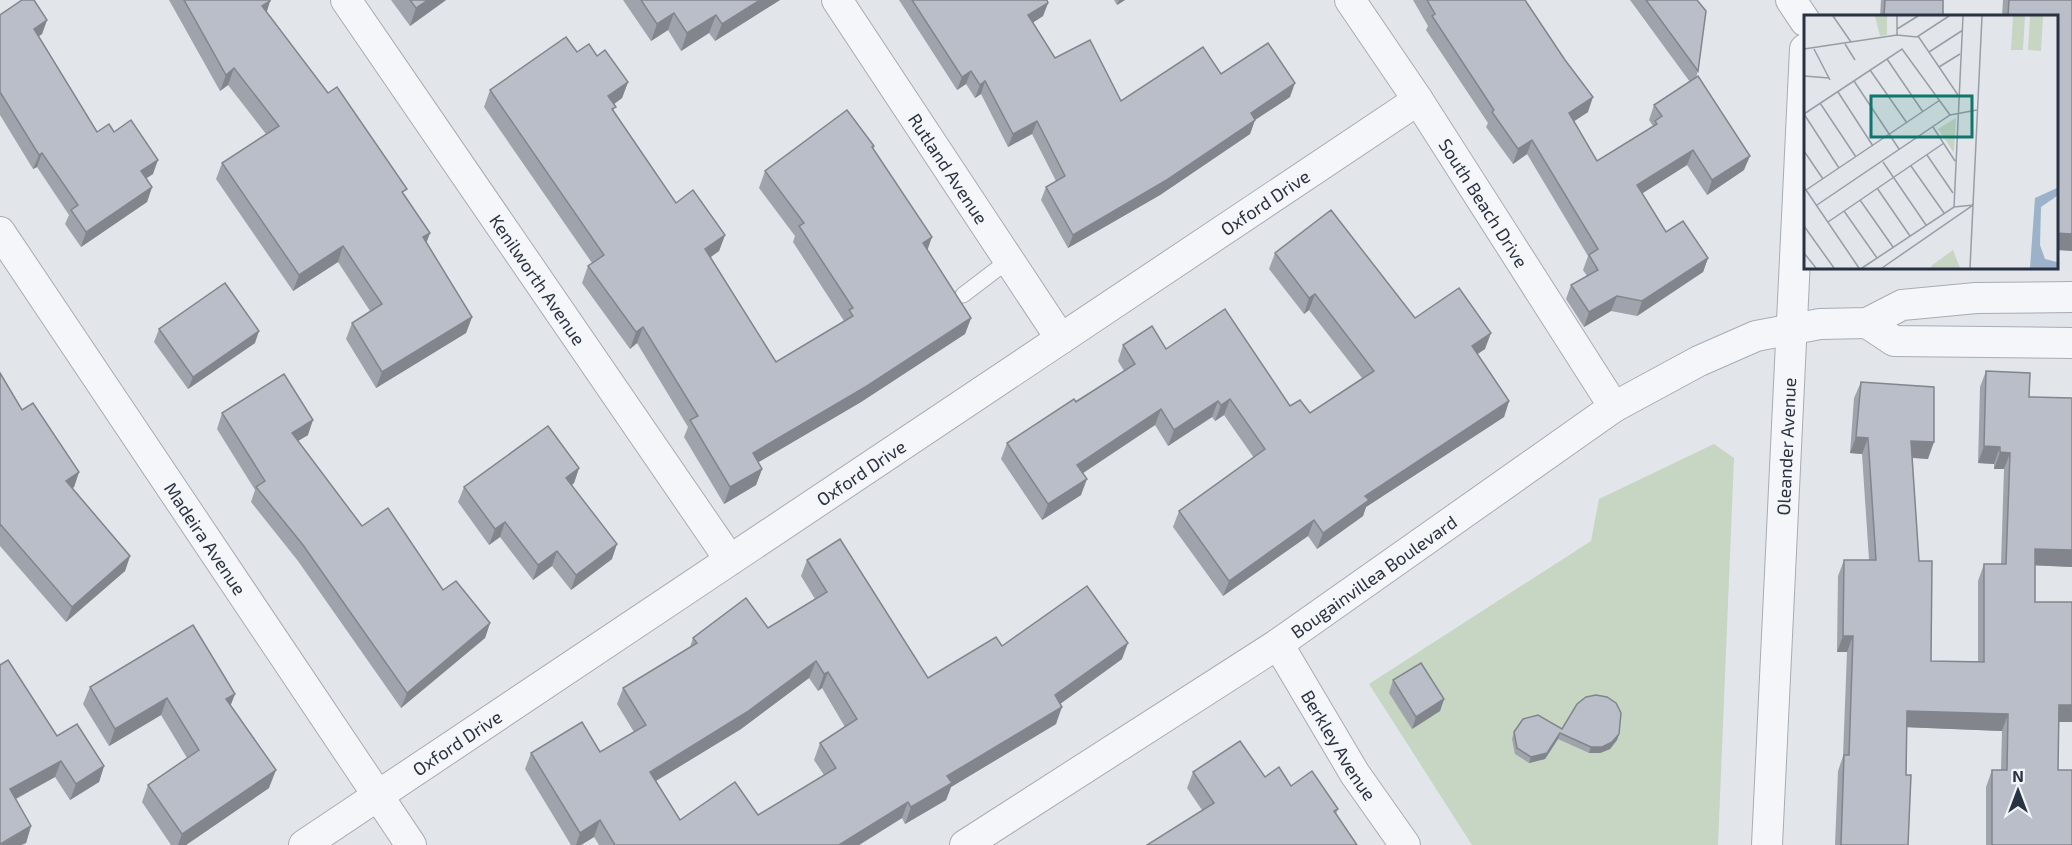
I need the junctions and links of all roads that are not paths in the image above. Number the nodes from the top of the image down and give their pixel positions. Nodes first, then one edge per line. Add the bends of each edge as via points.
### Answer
1 (346, 0) edge
2 (837, 0) edge
3 (1350, 0) edge
4 (1791, 0) edge
5 (1807, 0) edge
6 (1806, 15) edge
7 (1804, 16) edge
8 (1804, 71) edge
9 (1418, 100) junction
10 (0, 232) edge
11 (1009, 260) junction
12 (963, 295) dead end
13 (2072, 297) edge
14 (1867, 323) junction
15 (1792, 330) junction
16 (1061, 339) junction
17 (2072, 343) edge
18 (1614, 407) junction
19 (730, 560) junction
20 (1278, 644) junction
21 (378, 796) junction
22 (304, 845) edge
23 (411, 845) edge
24 (965, 845) edge
25 (1404, 845) edge
26 (1767, 845) edge

1 - 19 street, Kenilworth Avenue
2 - 11 street, Rutland Avenue
3 - 9 street, South Beach Drive
4 - 7 street
5 - 6 street
8 - 15 street, Oleander Avenue
9 - 16 street, Oxford Drive
9 - 18 street, South Beach Drive
10 - 21 street, Madeira Avenue
11 - 12 lane
11 - 16 street, Rutland Avenue
13 - 14 street via 1976,298 1902,305
14 - 15 street, Bougainvillea Boulevard via 1820,324
14 - 17 street via 1894,341
15 - 18 street, Bougainvillea Boulevard via 1756,336 1699,361
15 - 26 street, Oleander Avenue
16 - 19 street, Oxford Drive
18 - 20 street, Bougainvillea Boulevard
19 - 21 street, Oxford Drive
20 - 24 street, Bougainvillea Boulevard
20 - 25 street, Berkley Avenue via 1355,774
21 - 22 street, Oxford Drive
21 - 23 street, Madeira Avenue

